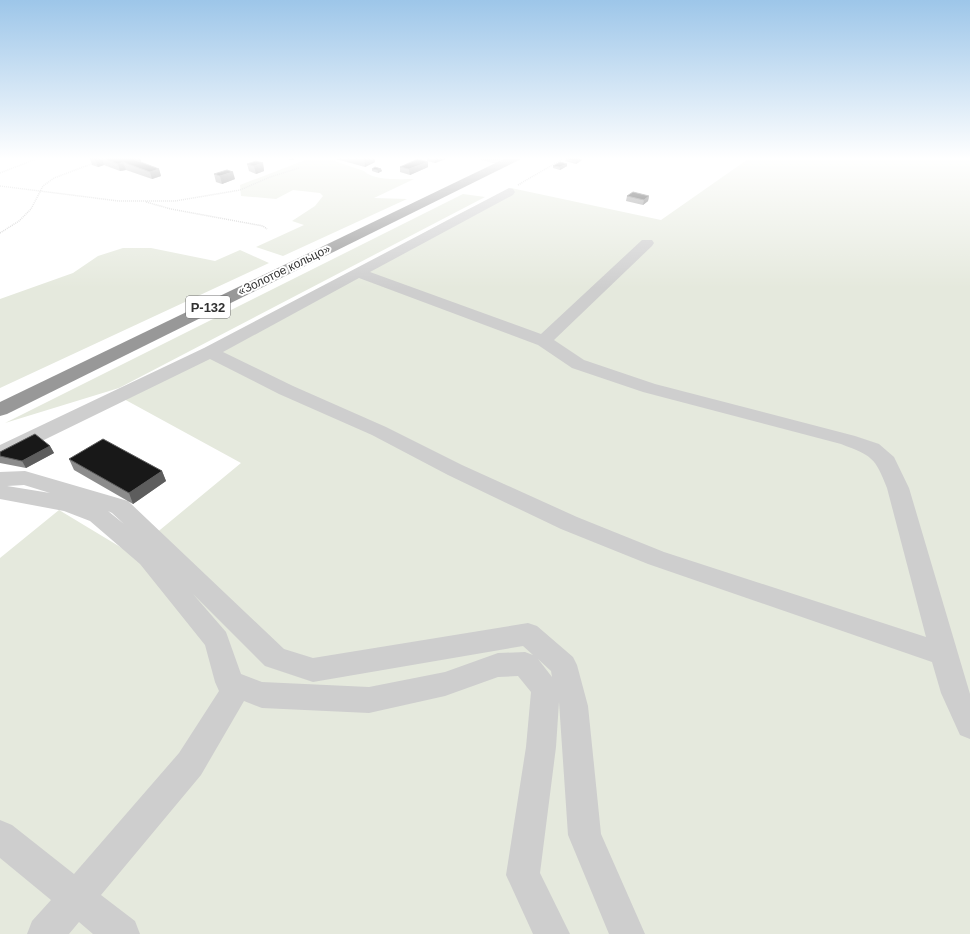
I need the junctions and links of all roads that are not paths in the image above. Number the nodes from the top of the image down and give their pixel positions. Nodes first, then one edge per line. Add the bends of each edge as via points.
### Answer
1 (420, 201) edge
2 (421, 201) edge
3 (493, 201) edge
4 (413, 204) junction
5 (647, 243) dead end
6 (358, 273) junction
7 (544, 341) junction
8 (210, 352) junction
9 (0, 399) edge
10 (0, 410) edge
11 (0, 453) edge
12 (0, 479) edge
13 (0, 492) edge
14 (944, 654) junction
15 (238, 686) junction
16 (970, 725) edge
17 (0, 837) edge
18 (76, 897) junction
19 (45, 934) edge
20 (122, 934) edge
21 (552, 934) edge
22 (627, 934) edge

1 - 4 highway, Р-132
2 - 4 highway, Р-132
3 - 6 lane
4 - 9 highway, «Золотое кольцо» / Р-132
4 - 10 highway, «Золотое кольцо» / Р-132
5 - 7 lane
6 - 7 lane
6 - 8 lane
7 - 14 lane via 578,364 649,388 848,440 872,449 887,462 898,488
8 - 11 lane
8 - 14 lane via 569,523 656,558
12 - 22 lane via 25,478 120,506 275,658 313,670 528,634 563,665 574,706 585,835
13 - 15 lane via 68,504 98,515 148,558 190,608 216,640 229,682
14 - 16 lane via 955,693
15 - 18 lane via 190,764
15 - 21 lane via 262,695 369,700 445,684 498,665 525,664 545,689 542,747 523,875
17 - 18 lane
18 - 19 lane
18 - 20 lane

